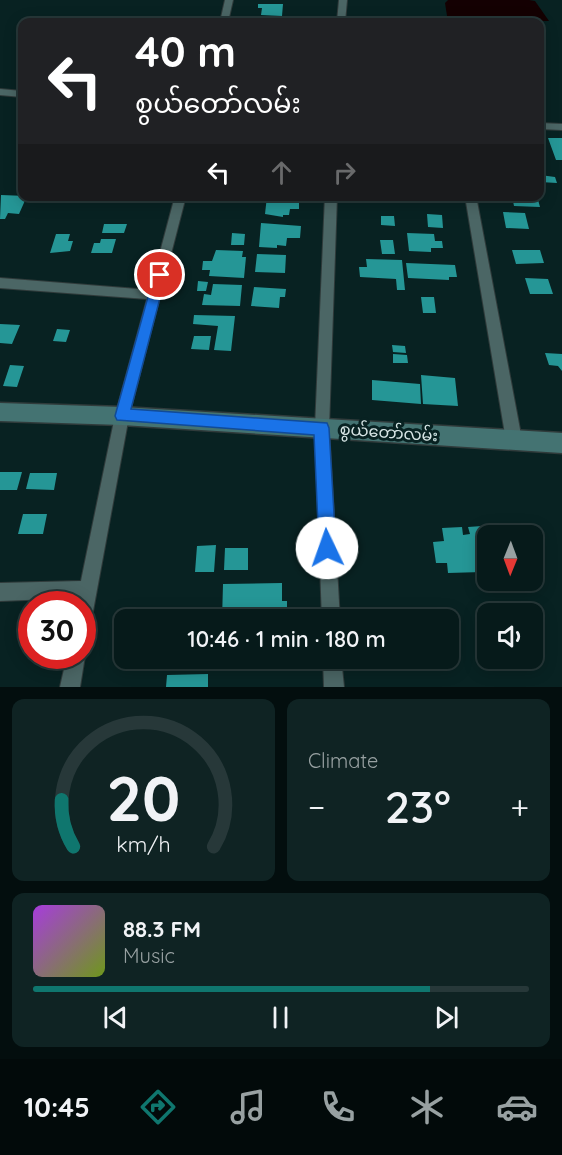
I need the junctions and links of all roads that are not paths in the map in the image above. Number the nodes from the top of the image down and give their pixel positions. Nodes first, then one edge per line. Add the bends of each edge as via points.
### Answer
1 (229, 0) edge
2 (343, 0) edge
3 (225, 18) edge
4 (341, 18) edge
5 (0, 92) edge
6 (18, 94) edge
7 (544, 126) edge
8 (562, 127) edge
9 (181, 201) edge
10 (331, 201) edge
11 (471, 201) edge
12 (0, 284) edge
13 (155, 295) junction
14 (0, 412) edge
15 (122, 416) junction
16 (322, 428) junction
17 (514, 440) junction
18 (562, 443) edge
19 (89, 590) joint
20 (0, 592) edge
21 (330, 609) edge
22 (73, 669) edge
23 (333, 669) edge
24 (70, 687) edge
25 (334, 687) edge

1 - 3 street
2 - 4 street
5 - 6 street
7 - 8 street
9 - 13 street
10 - 16 street
11 - 17 street
12 - 13 street
13 - 15 street
14 - 15 street, စွယ်တော်လမ်း
15 - 16 street, စွယ်တော်လမ်း
15 - 19 street
16 - 17 street, စွယ်တော်လမ်း
16 - 21 street
17 - 18 street, စွယ်တော်လမ်း
19 - 20 street
22 - 24 street
23 - 25 street

